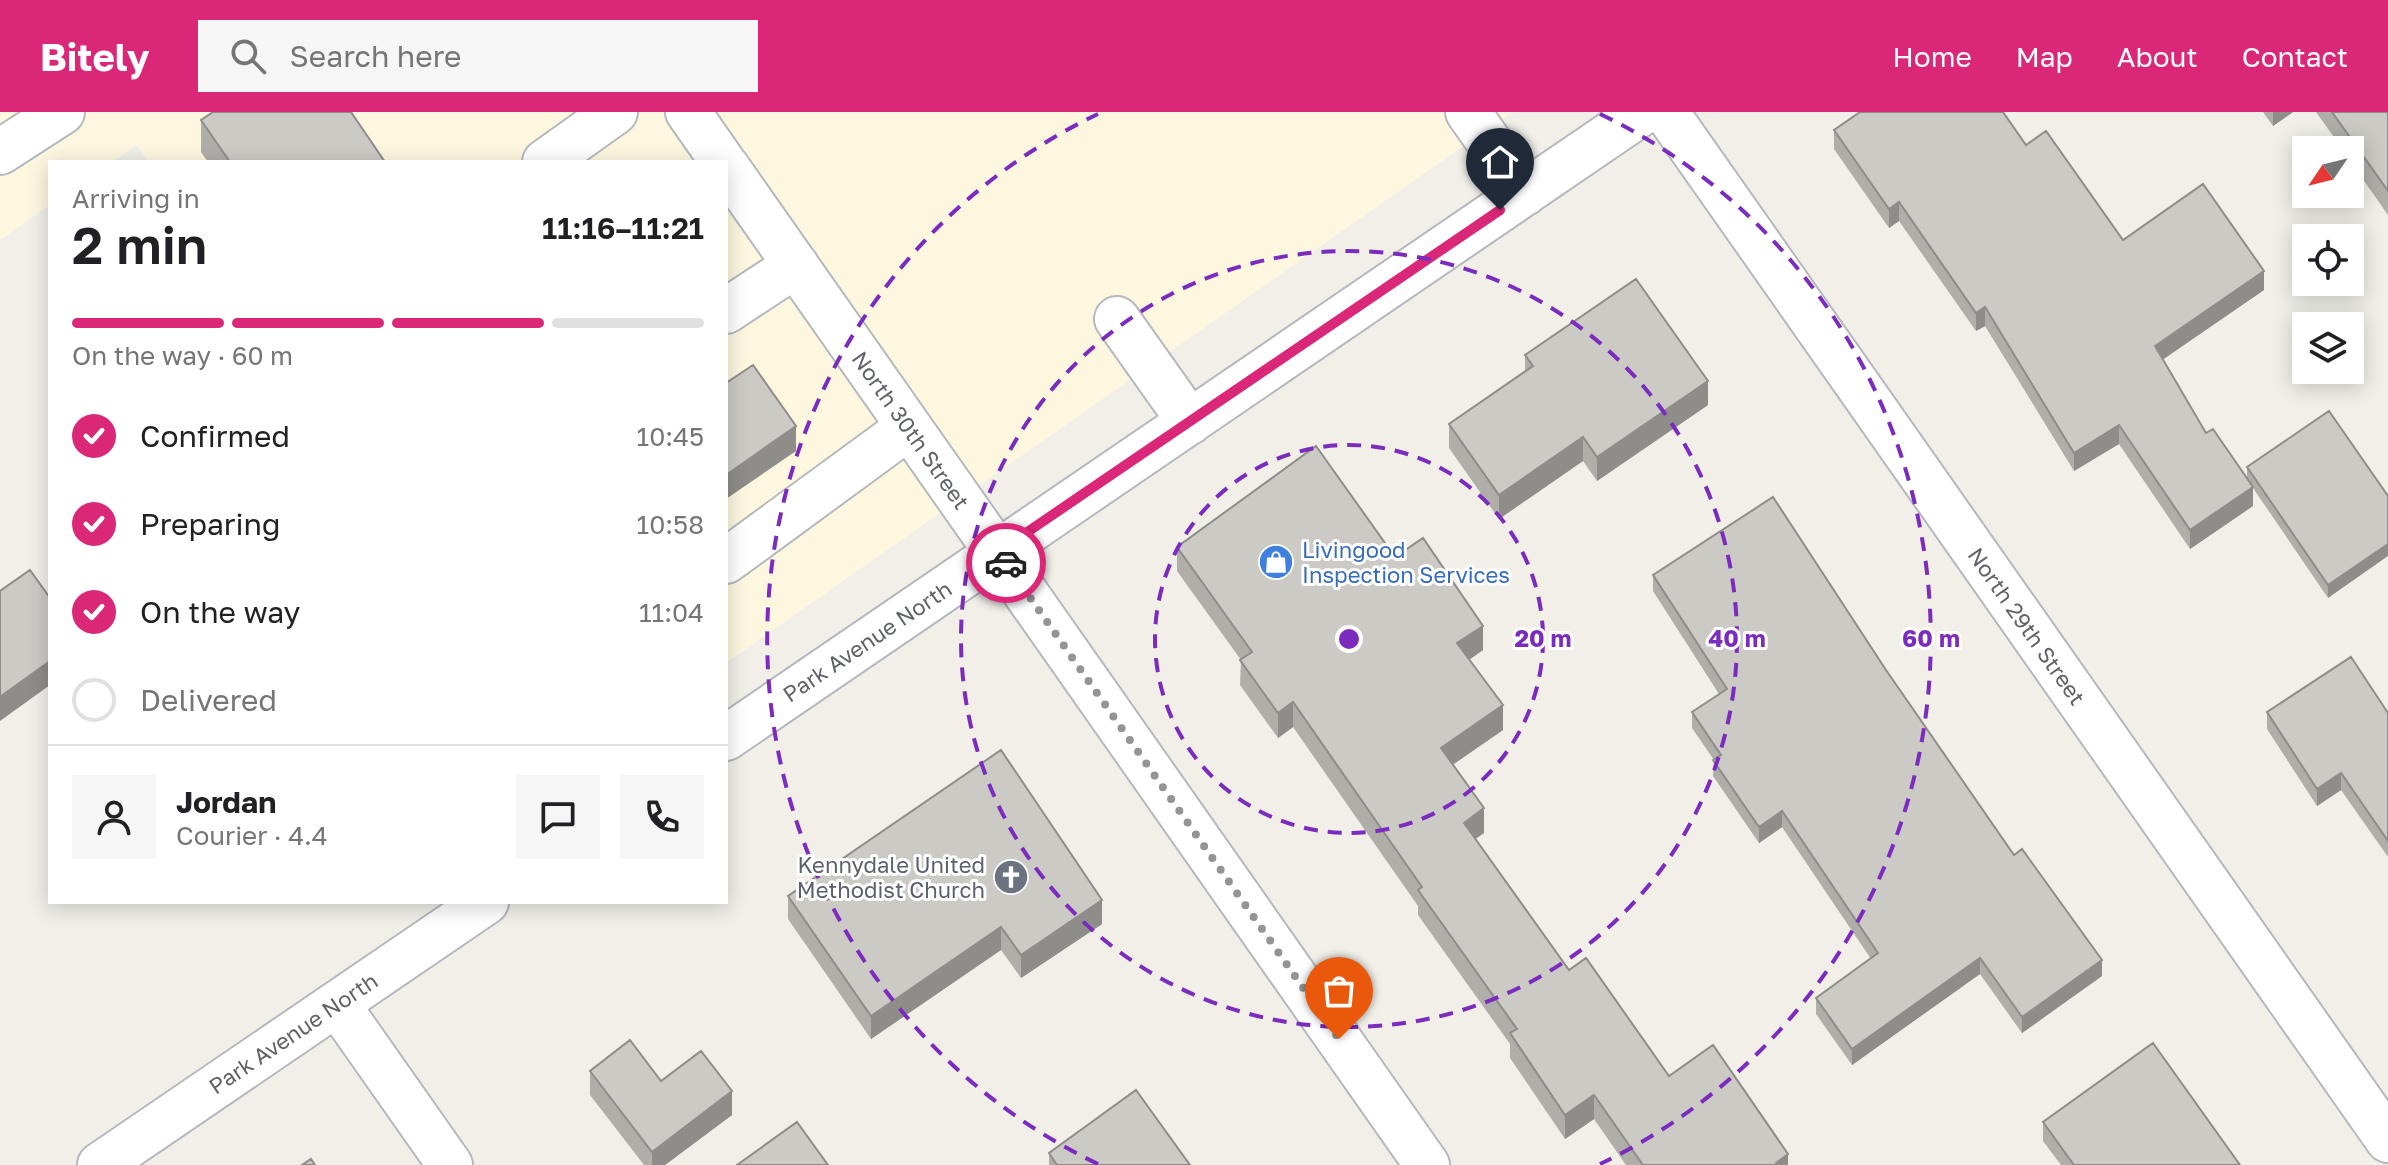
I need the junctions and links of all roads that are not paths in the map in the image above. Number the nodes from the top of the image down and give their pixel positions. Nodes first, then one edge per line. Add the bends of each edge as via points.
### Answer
1 (62, 112) edge
2 (615, 112) edge
3 (688, 112) edge
4 (1468, 112) edge
5 (1643, 112) edge
6 (1666, 112) edge
7 (0, 152) edge
8 (548, 160) edge
9 (722, 160) edge
10 (728, 168) edge
11 (1525, 193) junction
12 (796, 265) junction
13 (728, 310) edge
14 (1117, 319) dead end
15 (1190, 422) junction
16 (909, 427) junction
17 (998, 552) junction
18 (728, 560) edge
19 (728, 737) edge
20 (483, 904) edge
21 (337, 1004) junction
22 (2388, 1140) edge
23 (100, 1165) edge
24 (450, 1165) edge
25 (1427, 1165) edge

1 - 7 street
2 - 8 street
3 - 9 street, North 30th Street
4 - 11 street
5 - 11 street, Park Avenue North
6 - 22 street, North 29th Street
10 - 12 street, North 30th Street
11 - 15 street, Park Avenue North
12 - 13 street
12 - 16 street, North 30th Street
14 - 15 street
15 - 17 street, Park Avenue North
16 - 17 street, North 30th Street
16 - 18 street
17 - 19 street, Park Avenue North
17 - 25 street, North 30th Street
20 - 21 street, Park Avenue North
21 - 23 street, Park Avenue North
21 - 24 street

